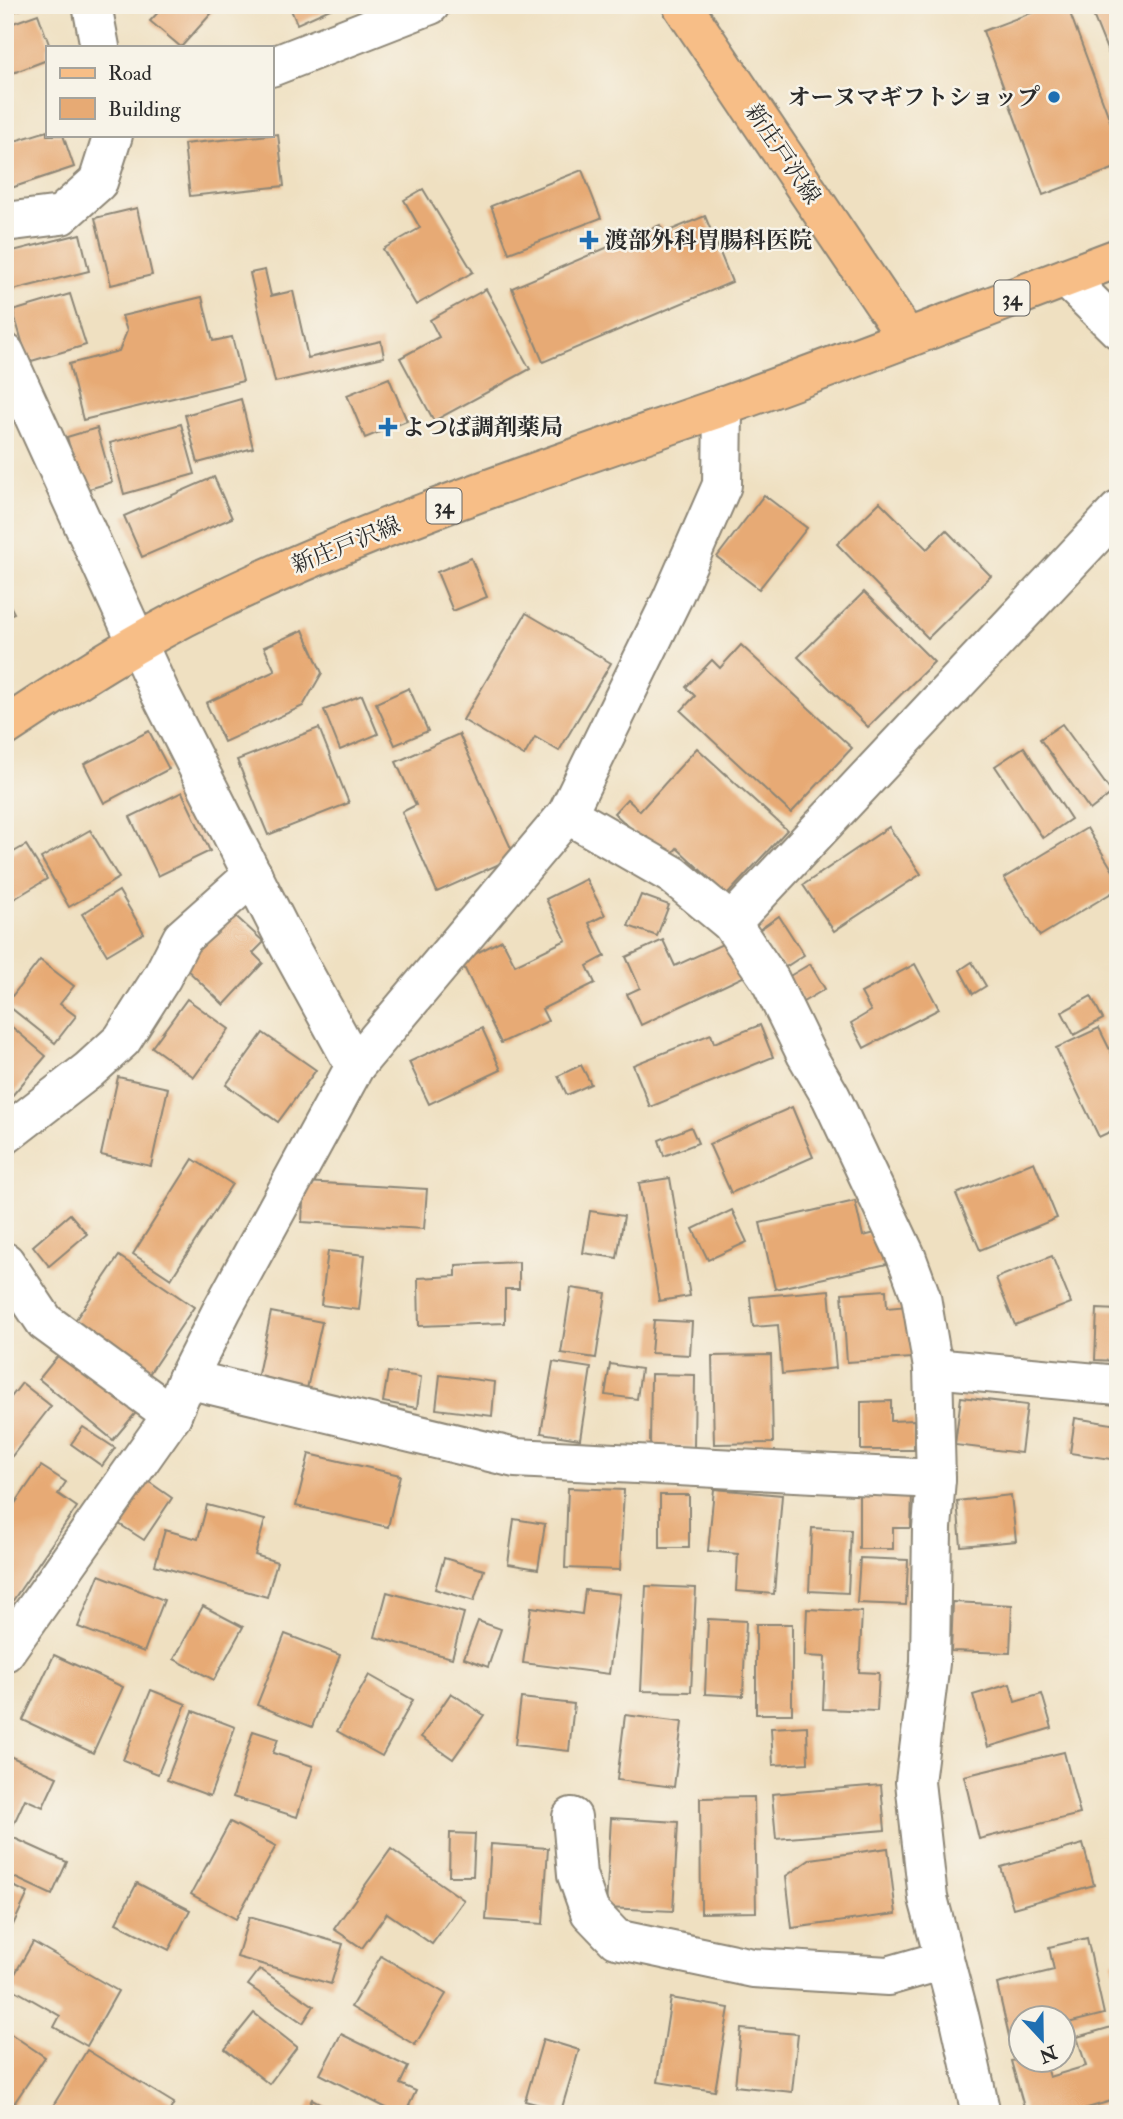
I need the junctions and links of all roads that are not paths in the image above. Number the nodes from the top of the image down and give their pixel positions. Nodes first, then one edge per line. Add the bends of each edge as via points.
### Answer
1 (92, 5) edge
2 (682, 5) edge
3 (420, 7) edge
4 (100, 46) edge
5 (273, 66) edge
6 (113, 136) edge
7 (5, 222) edge
8 (1118, 258) edge
9 (1066, 278) junction
10 (1118, 329) edge
11 (906, 338) junction
12 (5, 353) edge
13 (723, 406) junction
14 (1118, 511) edge
15 (138, 644) junction
16 (5, 727) edge
17 (567, 814) junction
18 (253, 875) junction
19 (731, 923) junction
20 (355, 1066) junction
21 (5, 1135) edge
22 (5, 1262) edge
23 (933, 1368) junction
24 (187, 1379) junction
25 (1118, 1385) edge
26 (172, 1415) junction
27 (936, 1479) junction
28 (5, 1652) edge
29 (572, 1817) dead end
30 (944, 1960) junction
31 (981, 2114) edge

1 - 4 street
2 - 11 main road, 新庄戸沢線
3 - 5 street
6 - 7 street via 98,182 61,215
8 - 9 main road, 新庄戸沢線 / 34
9 - 10 street
9 - 11 main road, 新庄戸沢線 / 34
11 - 13 main road, 新庄戸沢線 / 34
12 - 15 street
13 - 15 main road, 新庄戸沢線 / 34 via 328,550 206,606
13 - 17 street via 722,485
14 - 19 street
15 - 16 main road, 新庄戸沢線 / 34
15 - 18 street
17 - 19 street via 673,875
17 - 20 street
18 - 20 street
18 - 21 street via 182,938 122,1040
19 - 23 street via 770,980 906,1256 921,1297
20 - 24 street
22 - 26 street via 45,1322
23 - 25 street
23 - 27 street
24 - 26 street
24 - 27 street via 514,1458
26 - 28 street
27 - 30 street via 930,1663 915,1782 928,1898
29 - 30 street via 577,1875 590,1912 616,1939 766,1969 888,1976
30 - 31 street

